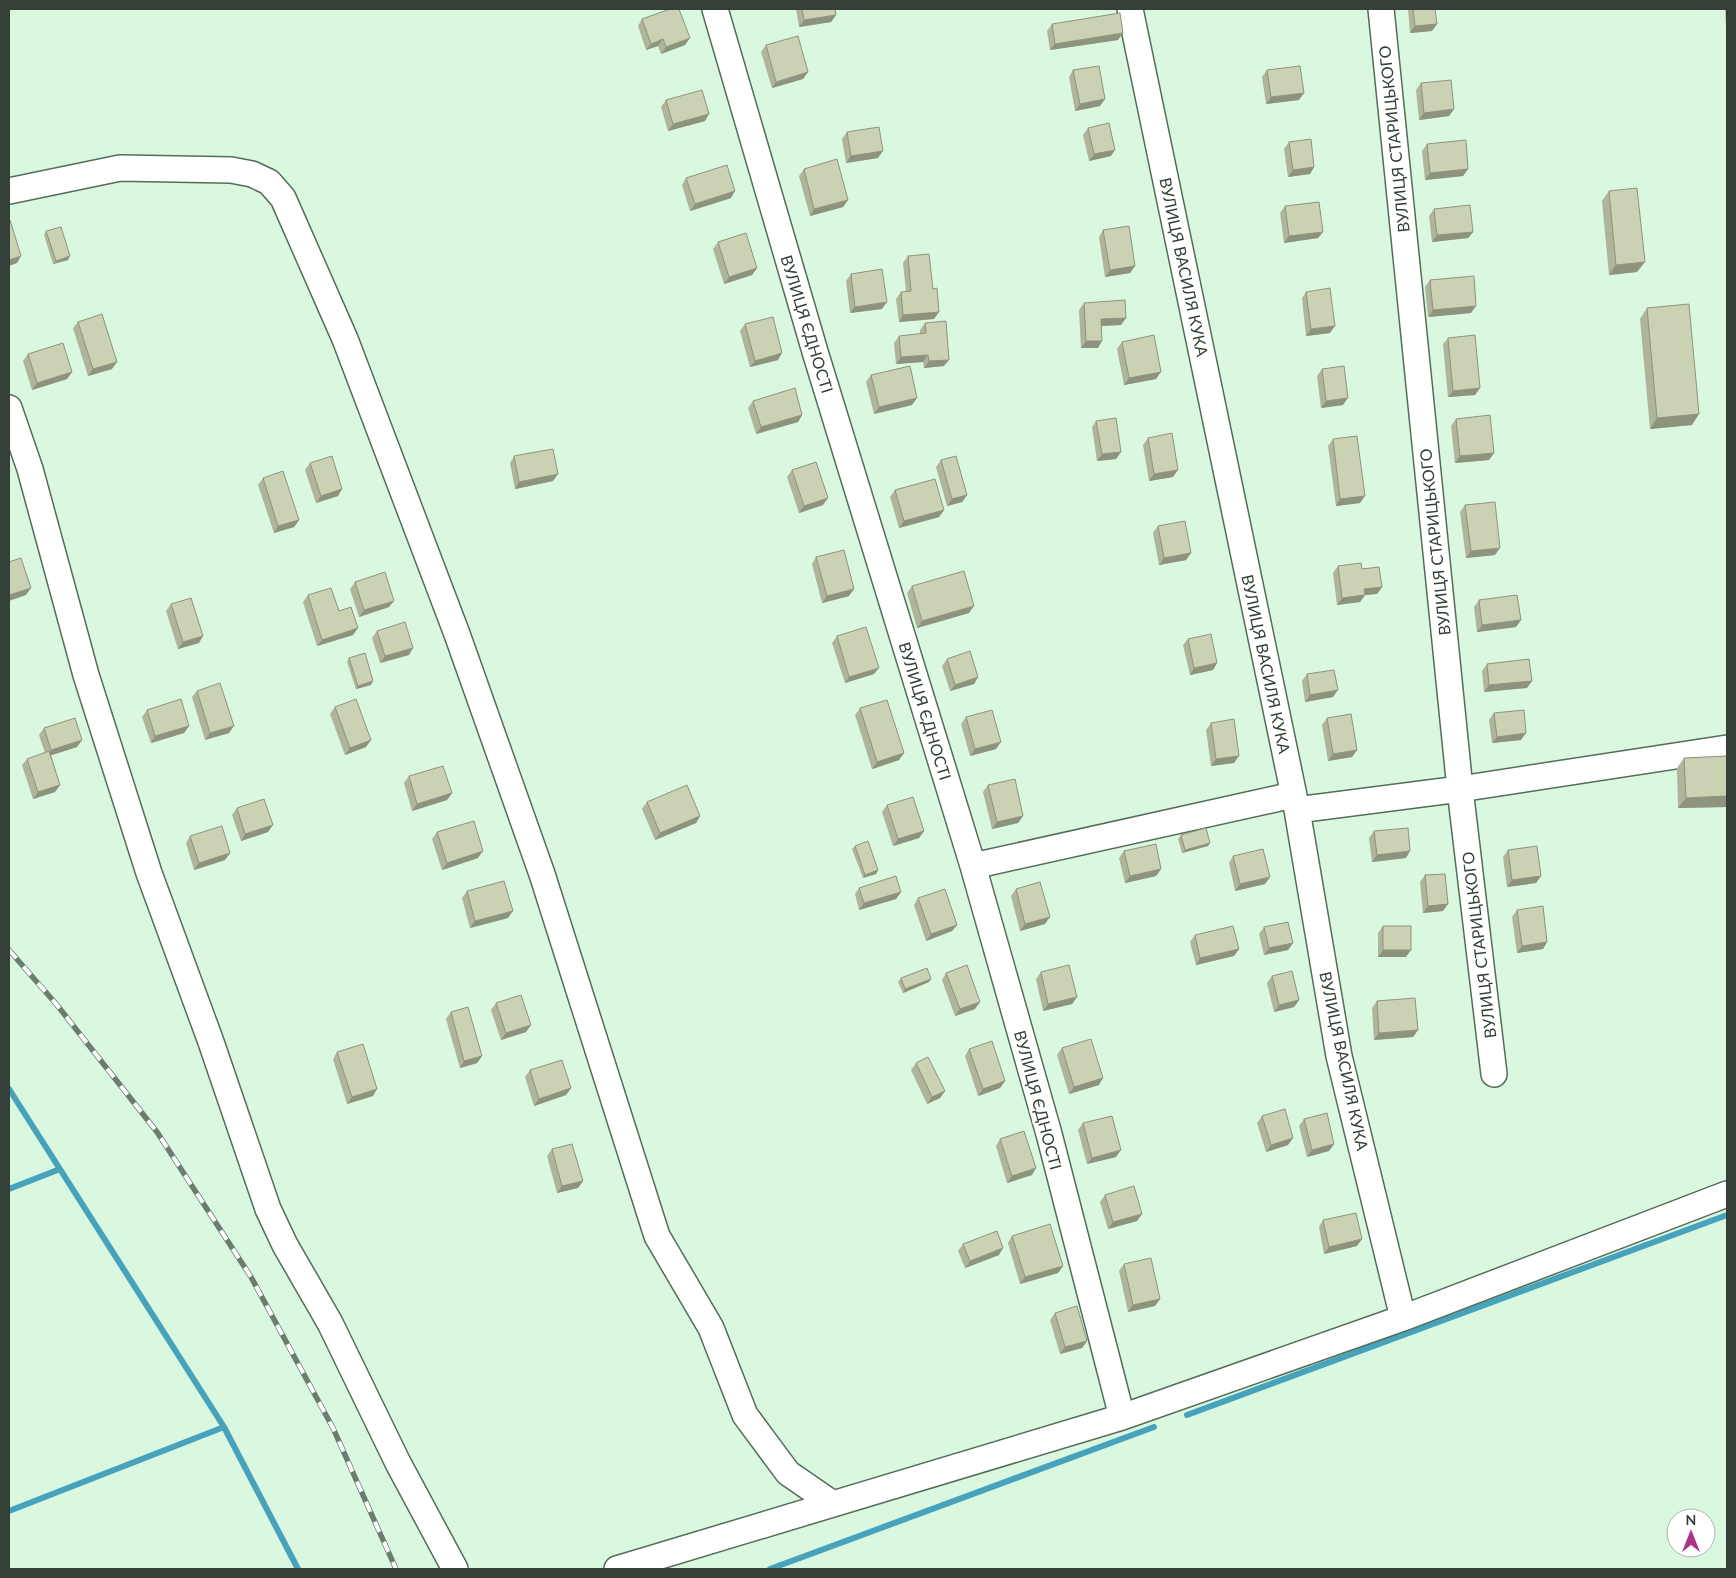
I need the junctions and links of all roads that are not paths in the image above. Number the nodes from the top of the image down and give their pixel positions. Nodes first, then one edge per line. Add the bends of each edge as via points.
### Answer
1 (715, 9) edge
2 (1130, 9) edge
3 (1381, 9) edge
4 (9, 191) edge
5 (9, 408) edge
6 (1727, 748) edge
7 (1460, 789) junction
8 (1295, 803) junction
9 (973, 866) junction
10 (1494, 1074) dead end
11 (1727, 1194) edge
12 (1403, 1318) junction
13 (1122, 1417) junction
14 (833, 1504) junction
15 (455, 1569) edge
16 (617, 1569) edge

1 - 9 street, ВУЛИЦЯ ЄДНОСТІ via 816,355
2 - 8 street, ВУЛИЦЯ ВАСИЛЯ КУКА
3 - 7 street, ВУЛИЦЯ СТАРИЦЬКОГО
4 - 14 street via 120,168 230,170 252,174 269,182 283,198 345,339 457,634 542,874 657,1236 711,1328 745,1415 788,1473
5 - 15 street via 30,469 86,675 149,873 268,1209
6 - 7 street
7 - 8 street
7 - 10 street, ВУЛИЦЯ СТАРИЦЬКОГО
8 - 9 street
8 - 12 street, ВУЛИЦЯ ВАСИЛЯ КУКА via 1339,1056
9 - 13 street, ВУЛИЦЯ ЄДНОСТІ via 1049,1134
11 - 12 street
12 - 13 street
13 - 14 street
14 - 16 street

